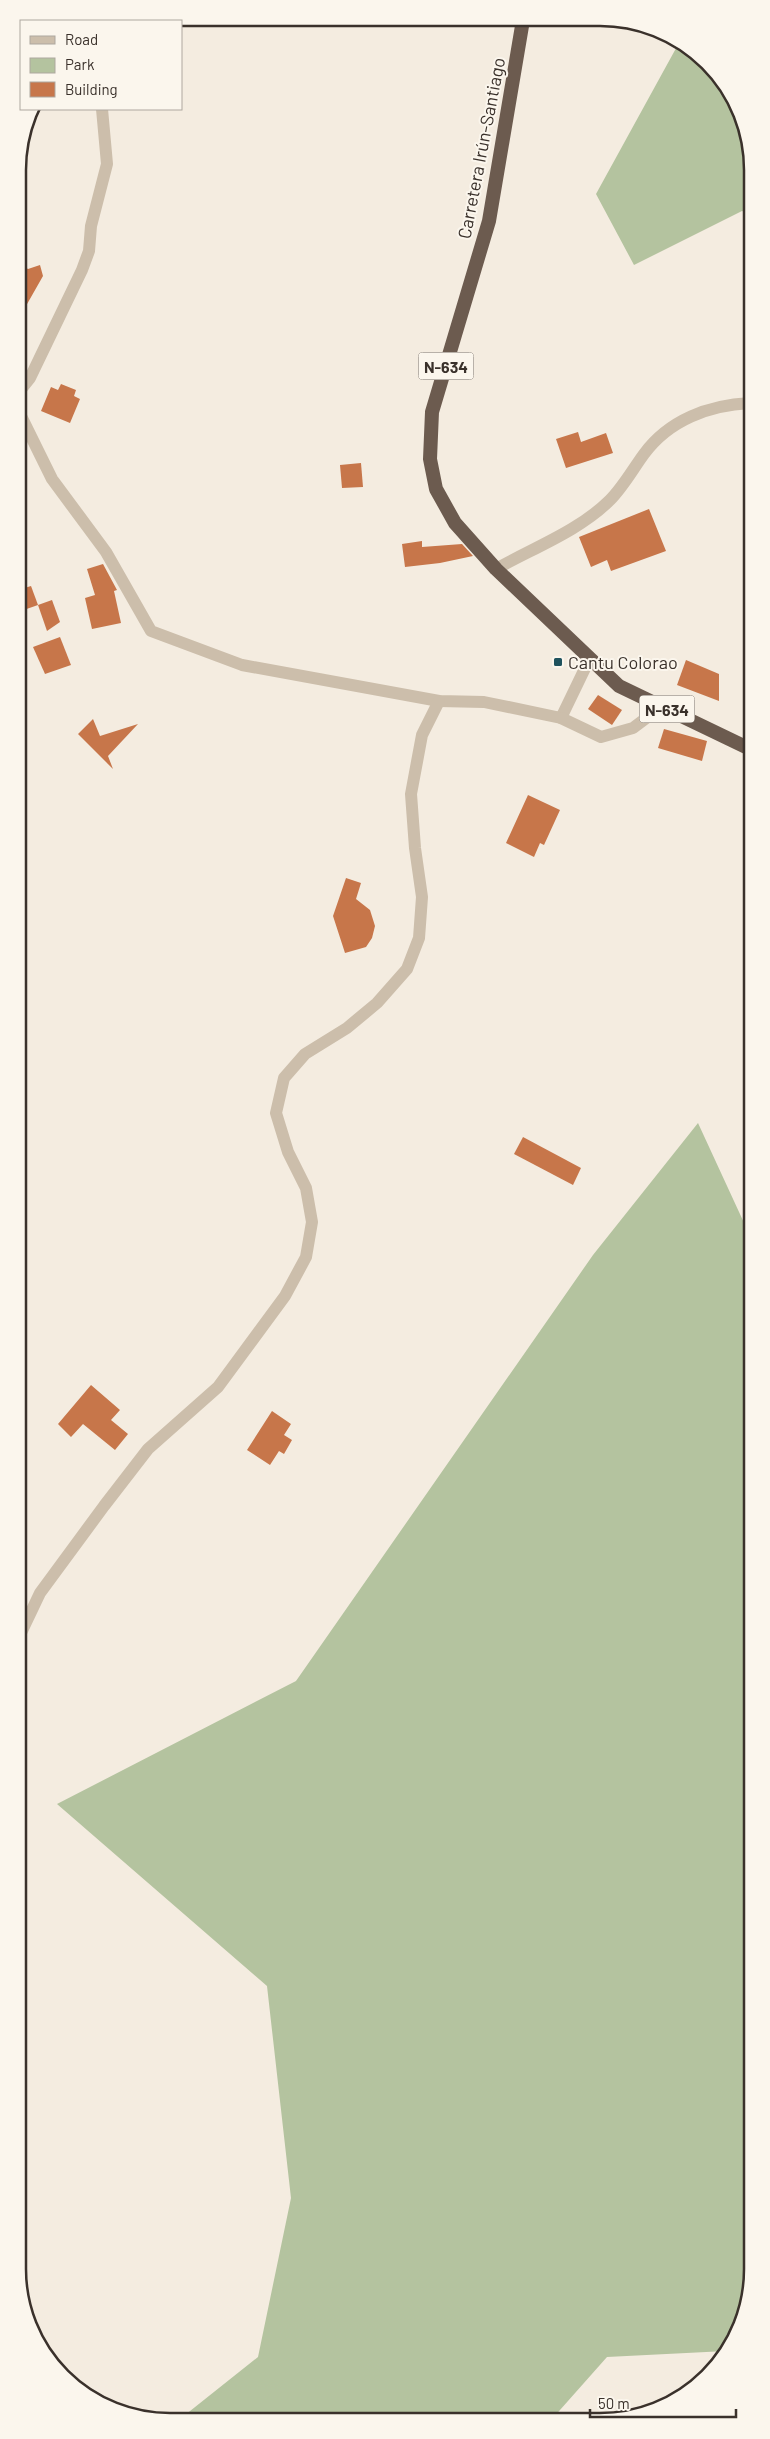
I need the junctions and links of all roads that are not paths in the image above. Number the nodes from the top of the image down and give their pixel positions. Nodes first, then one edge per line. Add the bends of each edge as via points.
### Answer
1 (521, 26) edge
2 (102, 110) edge
3 (27, 382) edge
4 (744, 403) edge
5 (27, 428) edge
6 (496, 569) junction
7 (589, 660) junction
8 (439, 701) junction
9 (662, 707) junction
10 (561, 718) junction
11 (744, 746) edge
12 (26, 1622) edge

1 - 6 highway, Carretera Irún-Santiago / N-634 via 489,221 432,412 430,459 436,489 455,522
2 - 3 street via 107,164 91,226 89,251
4 - 6 street via 711,408 666,430 610,500 566,532
5 - 8 street via 52,479 106,552 151,631 242,665
6 - 7 highway, Carretera Irún-Santiago / N-634
7 - 9 highway, Carretera Irún-Santiago / N-634 via 619,686
7 - 10 street
8 - 10 street via 484,702
8 - 12 street via 422,736 411,794 422,897 419,938 406,969 377,1004 306,1054 284,1078 276,1113 288,1152 306,1188 312,1222 306,1257 285,1296 218,1387 148,1449 40,1593
9 - 10 street via 633,728 601,737
9 - 11 highway, Carretera Irún-Santiago / N-634

